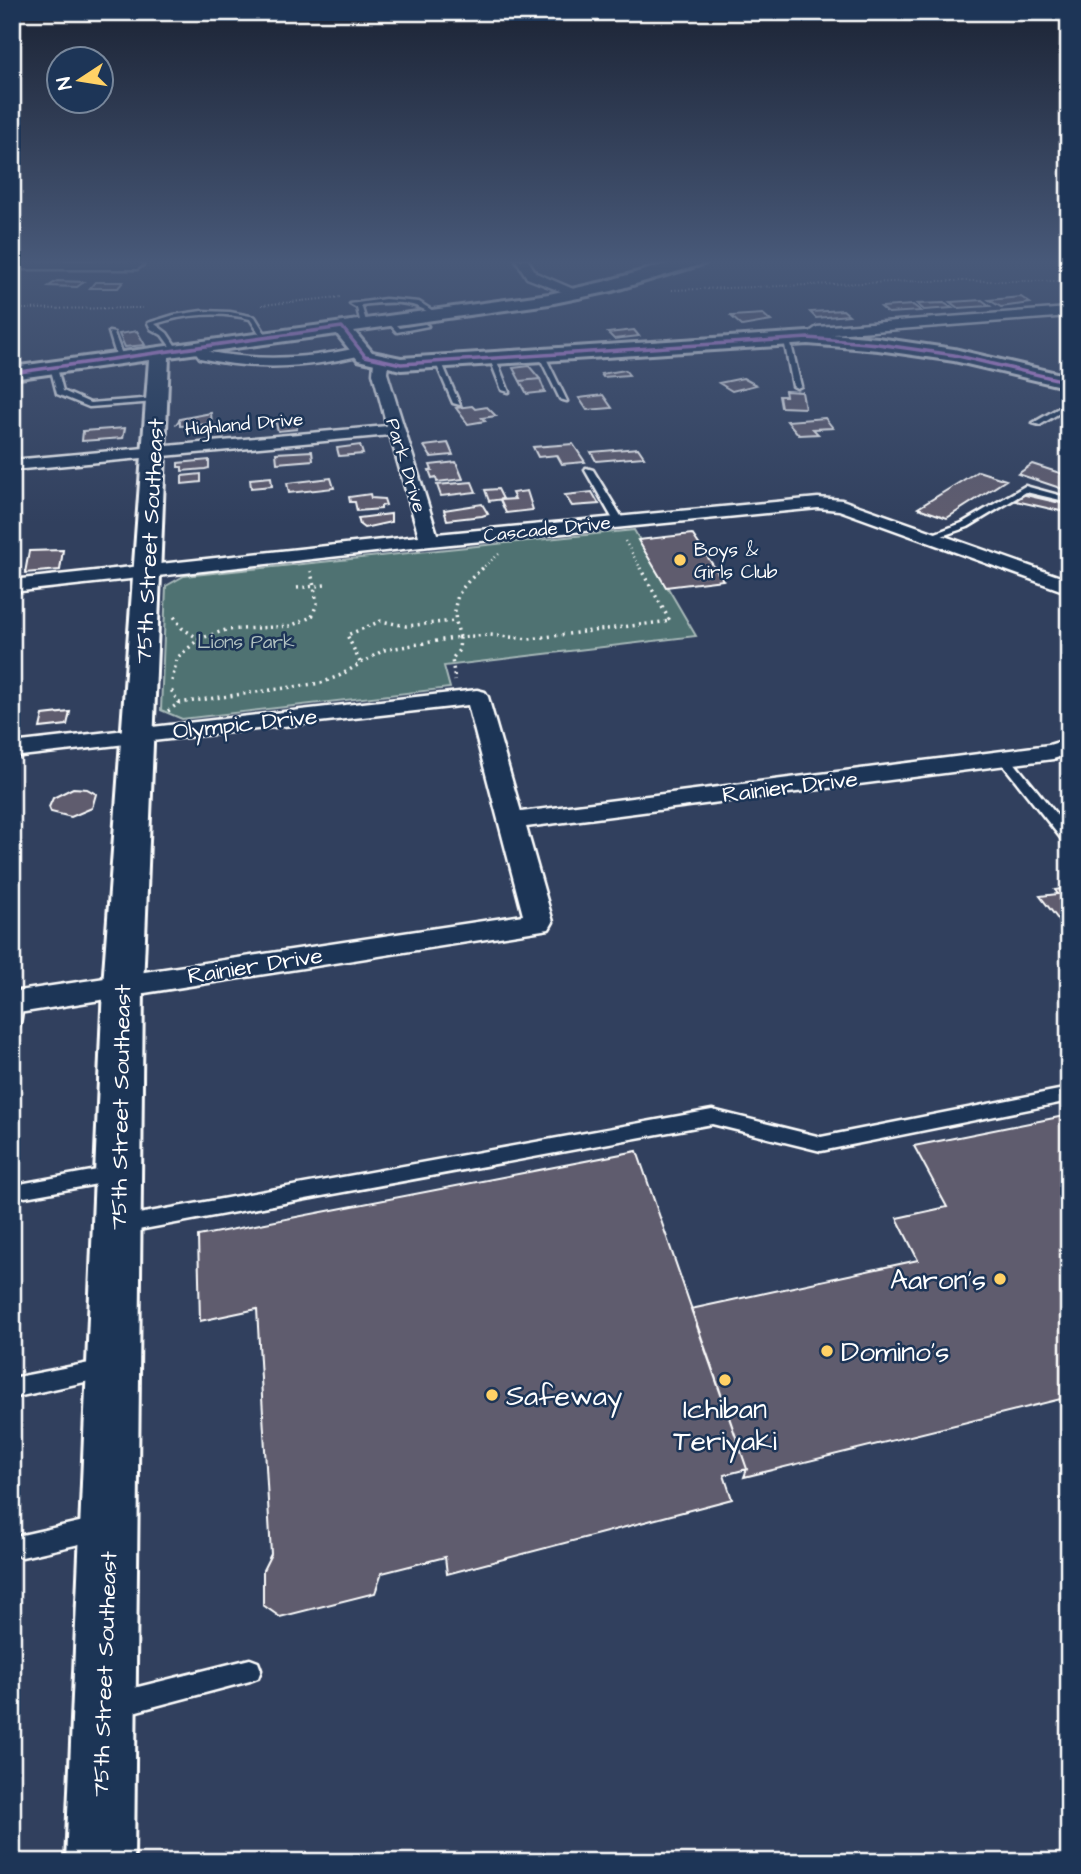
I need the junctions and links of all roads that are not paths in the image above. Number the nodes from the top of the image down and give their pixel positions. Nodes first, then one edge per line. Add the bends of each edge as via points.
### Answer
1 (117, 347) edge
2 (166, 347) edge
3 (196, 347) edge
4 (199, 347) edge
5 (354, 347) edge
6 (672, 347) edge
7 (789, 347) edge
8 (902, 347) edge
9 (167, 352) junction
10 (357, 352) junction
11 (541, 356) junction
12 (121, 358) junction
13 (492, 359) junction
14 (381, 362) junction
15 (438, 363) junction
16 (53, 368) junction
17 (12, 373) edge
18 (1069, 382) edge
19 (797, 386) dead end
20 (506, 390) dead end
21 (564, 399) dead end
22 (156, 400) junction
23 (457, 403) dead end
24 (1069, 404) edge
25 (1037, 423) dead end
26 (396, 430) junction
27 (154, 452) junction
28 (12, 465) edge
29 (589, 470) dead end
30 (1068, 500) edge
31 (622, 530) junction
32 (930, 537) junction
33 (430, 540) junction
34 (148, 571) junction
35 (1065, 582) edge
36 (12, 586) edge
37 (150, 725) junction
38 (1069, 746) edge
39 (12, 750) edge
40 (1005, 759) junction
41 (511, 821) junction
42 (1069, 839) edge
43 (123, 986) junction
44 (13, 1011) edge
45 (1069, 1094) edge
46 (25, 1190) dead end
47 (118, 1199) junction
48 (113, 1367) junction
49 (12, 1388) edge
50 (108, 1526) junction
51 (22, 1546) dead end
52 (250, 1670) dead end
53 (103, 1707) junction
54 (100, 1862) edge

1 - 12 lane
2 - 9 lane
3 - 9 street
4 - 10 street via 205,355 220,358 311,363
5 - 10 street
6 - 11 street
7 - 19 lane
8 - 18 street
9 - 12 street
9 - 22 street, 75th Street Southeast
10 - 14 street
11 - 13 street
11 - 21 lane
12 - 16 street
13 - 15 street
13 - 20 lane
14 - 15 street
14 - 26 street, Park Drive
15 - 23 lane
16 - 17 street
16 - 22 lane via 60,392 85,404
22 - 27 street, 75th Street Southeast
24 - 25 lane
26 - 27 street, Highland Drive
26 - 33 street, Park Drive
27 - 28 street, Highland Drive
27 - 34 street, 75th Street Southeast
29 - 31 lane
30 - 32 lane via 1025,489 965,525
31 - 32 street, Cascade Drive via 818,503 842,505
31 - 33 street, Cascade Drive
32 - 35 street, Cascade Drive
33 - 34 street, Cascade Drive
34 - 36 street, Cascade Drive
34 - 37 street, 75th Street Southeast
37 - 39 street, Olympic Drive
37 - 41 street, Olympic Drive via 469,698
37 - 43 street, 75th Street Southeast
38 - 40 street, Rainier Drive
40 - 41 street, Rainier Drive
40 - 42 lane
41 - 43 street, Rainier Drive via 540,922
43 - 44 street, Rainier Drive
43 - 47 street, 75th Street Southeast
45 - 47 lane via 821,1144 712,1118
46 - 47 lane
47 - 48 street, 75th Street Southeast
48 - 49 lane
48 - 50 street, 75th Street Southeast
50 - 51 lane
50 - 53 street, 75th Street Southeast
52 - 53 lane
53 - 54 street, 75th Street Southeast

